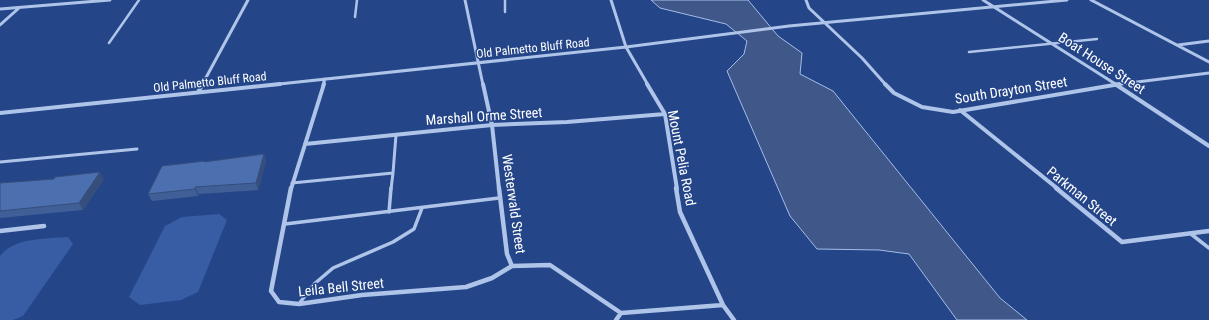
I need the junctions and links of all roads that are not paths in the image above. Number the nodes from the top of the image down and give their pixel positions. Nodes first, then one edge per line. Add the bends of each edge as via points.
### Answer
1 (110, 0) edge
2 (140, 0) edge
3 (248, 0) edge
4 (357, 0) edge
5 (465, 0) edge
6 (505, 0) edge
7 (611, 0) edge
8 (806, 0) edge
9 (983, 0) edge
10 (1067, 0) edge
11 (1091, 0) edge
12 (19, 7) junction
13 (995, 8) junction
14 (0, 9) edge
15 (505, 12) dead end
16 (355, 17) dead end
17 (824, 23) junction
18 (0, 25) edge
19 (1097, 39) dead end
20 (1209, 41) edge
21 (109, 42) dead end
22 (1051, 43) junction
23 (1178, 45) junction
24 (626, 47) junction
25 (969, 52) dead end
26 (1209, 62) edge
27 (478, 63) junction
28 (1209, 73) edge
29 (325, 79) junction
30 (1116, 84) junction
31 (198, 92) junction
32 (960, 110) junction
33 (0, 113) edge
34 (665, 114) junction
35 (492, 125) junction
36 (396, 135) junction
37 (305, 144) junction
38 (1209, 146) edge
39 (137, 148) dead end
40 (0, 162) edge
41 (393, 173) junction
42 (292, 183) junction
43 (499, 198) junction
44 (422, 208) junction
45 (389, 212) junction
46 (285, 224) junction
47 (44, 226) dead end
48 (0, 231) edge
49 (1209, 231) edge
50 (1191, 234) junction
51 (1209, 248) edge
52 (512, 266) junction
53 (299, 304) junction
54 (724, 305) junction
55 (621, 313) junction
56 (616, 320) edge
57 (734, 320) edge

1 - 12 street
2 - 21 lane
3 - 31 street
4 - 16 lane
5 - 27 street, Westerwald Street
6 - 15 lane
7 - 24 street, Mount Pelia Road
8 - 17 street, South Drayton Street via 809,8
9 - 13 street, Boat House Street
10 - 13 street, Old Palmetto Bluff Road
11 - 23 street
12 - 14 street
12 - 18 street
13 - 17 street, Old Palmetto Bluff Road
13 - 22 street, Boat House Street
17 - 24 street, Old Palmetto Bluff Road
17 - 32 street, South Drayton Street via 862,58 894,93 922,107 953,112
19 - 22 lane
20 - 23 street
22 - 25 lane
22 - 30 street, Boat House Street
23 - 26 street
24 - 27 street, Old Palmetto Bluff Road
24 - 34 street, Mount Pelia Road
27 - 29 street, Old Palmetto Bluff Road
27 - 35 street, Westerwald Street
28 - 30 street, South Drayton Street
29 - 31 street, Old Palmetto Bluff Road
29 - 37 street, Leila Bell Street
30 - 32 street, South Drayton Street
30 - 38 street, Boat House Street
31 - 33 street, Old Palmetto Bluff Road
32 - 50 street, Parkman Street via 1122,242
34 - 35 street, Marshall Orme Street
34 - 54 street, Mount Pelia Road via 680,212
35 - 36 street, Marshall Orme Street
35 - 43 street, Westerwald Street
36 - 37 street, Marshall Orme Street
36 - 41 lane
37 - 42 street, Leila Bell Street
39 - 40 lane
41 - 42 lane
41 - 45 lane
42 - 46 street, Leila Bell Street
43 - 44 lane
43 - 52 street, Westerwald Street via 507,254
44 - 45 lane
44 - 53 lane via 414,229 393,242 333,268 313,285
45 - 46 lane
46 - 53 street, Leila Bell Street via 271,291 279,302
47 - 48 street
49 - 50 street, Parkman Street
50 - 51 lane
52 - 53 street, Leila Bell Street via 492,278 466,287 362,295
52 - 55 street, Westerwald Street via 550,265
54 - 55 street
54 - 57 street, Mount Pelia Road
55 - 56 street

